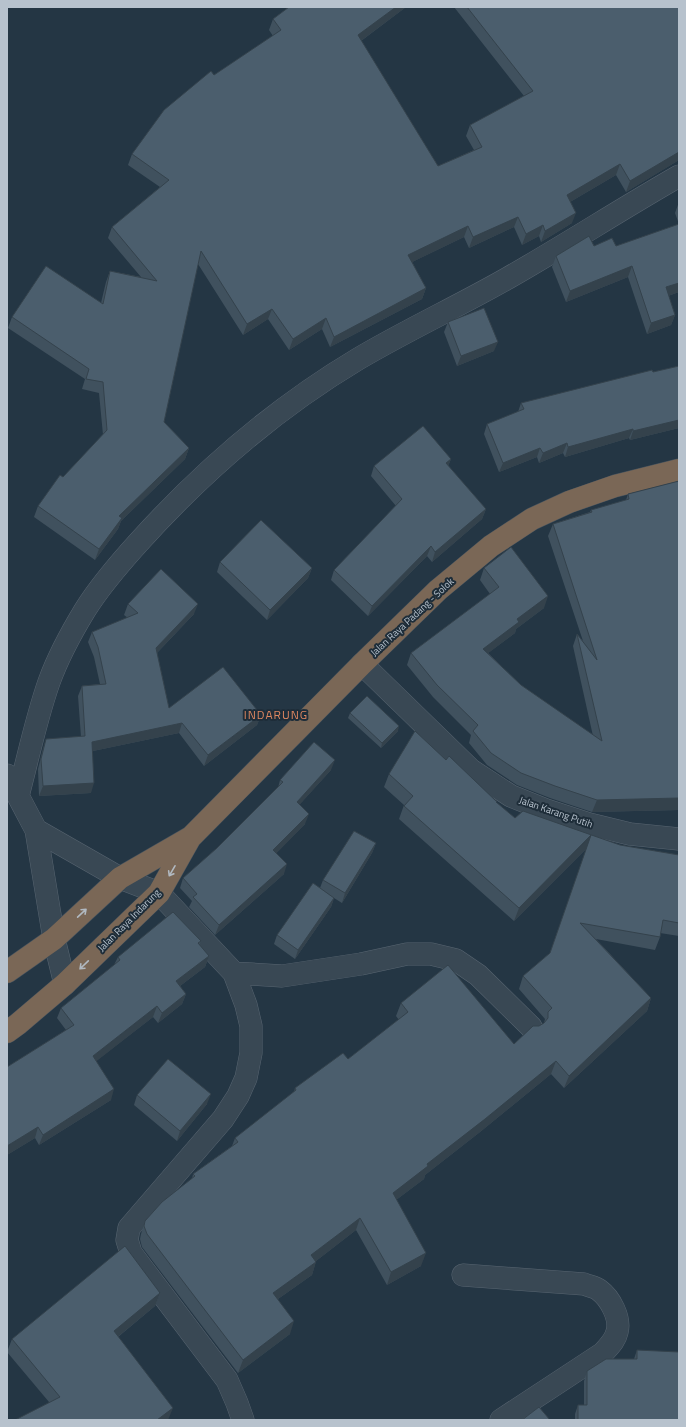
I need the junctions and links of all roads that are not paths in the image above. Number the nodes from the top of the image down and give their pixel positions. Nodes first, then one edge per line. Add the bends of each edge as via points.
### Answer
1 (679, 176) edge
2 (679, 470) edge
3 (362, 664) junction
4 (7, 775) edge
5 (18, 796) junction
6 (36, 830) junction
7 (191, 837) junction
8 (679, 839) edge
9 (120, 878) junction
10 (159, 893) junction
11 (54, 939) junction
12 (7, 972) edge
13 (234, 973) junction
14 (64, 984) junction
15 (531, 1027) edge
16 (7, 1032) edge
17 (463, 1275) dead end
18 (243, 1420) edge
19 (501, 1420) edge

1 - 5 street via 507,279 352,363 306,392 265,422 179,500 113,571 86,608 67,642 50,681
2 - 3 highway, Jalan Raya Padang - Solok via 616,486 569,502 532,519 491,546 438,590
3 - 7 highway, Jalan Raya Padang - Solok
3 - 8 street, Jalan Karang Putih via 471,770 511,796 589,824 630,834
4 - 5 street
5 - 6 street
6 - 9 street
6 - 11 street
7 - 9 highway
7 -> 10 highway, Jalan Raya Indarung
9 - 10 street
11 -> 9 highway
10 - 13 street
10 -> 14 highway, Jalan Raya Indarung
11 - 12 highway
11 - 14 street
13 - 15 street via 282,976 340,968 407,954 431,954 456,960 478,975
13 - 18 street via 251,1026 251,1053 246,1078 223,1119 130,1228 127,1240 131,1254 227,1380
14 - 16 highway, Jalan Raya Indarung
17 - 19 street via 584,1284 598,1289 607,1299 618,1322 618,1332 603,1353

